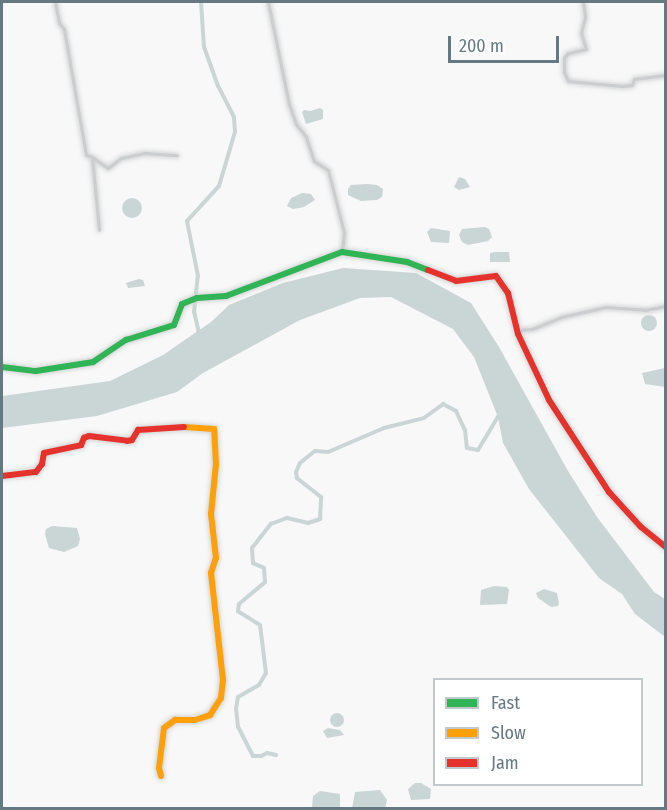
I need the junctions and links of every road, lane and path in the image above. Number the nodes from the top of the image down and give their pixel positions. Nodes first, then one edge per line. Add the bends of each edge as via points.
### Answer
1 (55, 2) edge
2 (268, 2) edge
3 (584, 2) edge
4 (666, 75) edge
5 (177, 155) dead end
6 (92, 157) junction
7 (99, 230) dead end
8 (342, 252) junction
9 (666, 306) edge
10 (517, 330) junction
11 (2, 367) edge
12 (2, 476) edge
13 (666, 547) edge
14 (161, 776) dead end

1 - 6 street via 64,29 86,154
2 - 8 street via 296,124 306,137 314,161 328,170 344,233
3 - 4 street via 581,33 586,49 568,52 564,58 568,81 622,86 632,85 634,79
5 - 6 street via 145,153 122,158 108,168
6 - 7 street
8 - 10 street via 407,262 456,281 496,276 508,293
8 - 11 street via 226,296 196,298 182,304 174,325 126,340 93,362 36,371
9 - 10 street via 645,310 606,307
10 - 13 street via 549,400 603,484 640,527
12 - 14 street via 36,472 44,453 81,445 89,436 127,441 138,430 199,426 214,429 216,464 211,514 216,558 211,573 219,627 221,698 210,715 175,720 164,728

